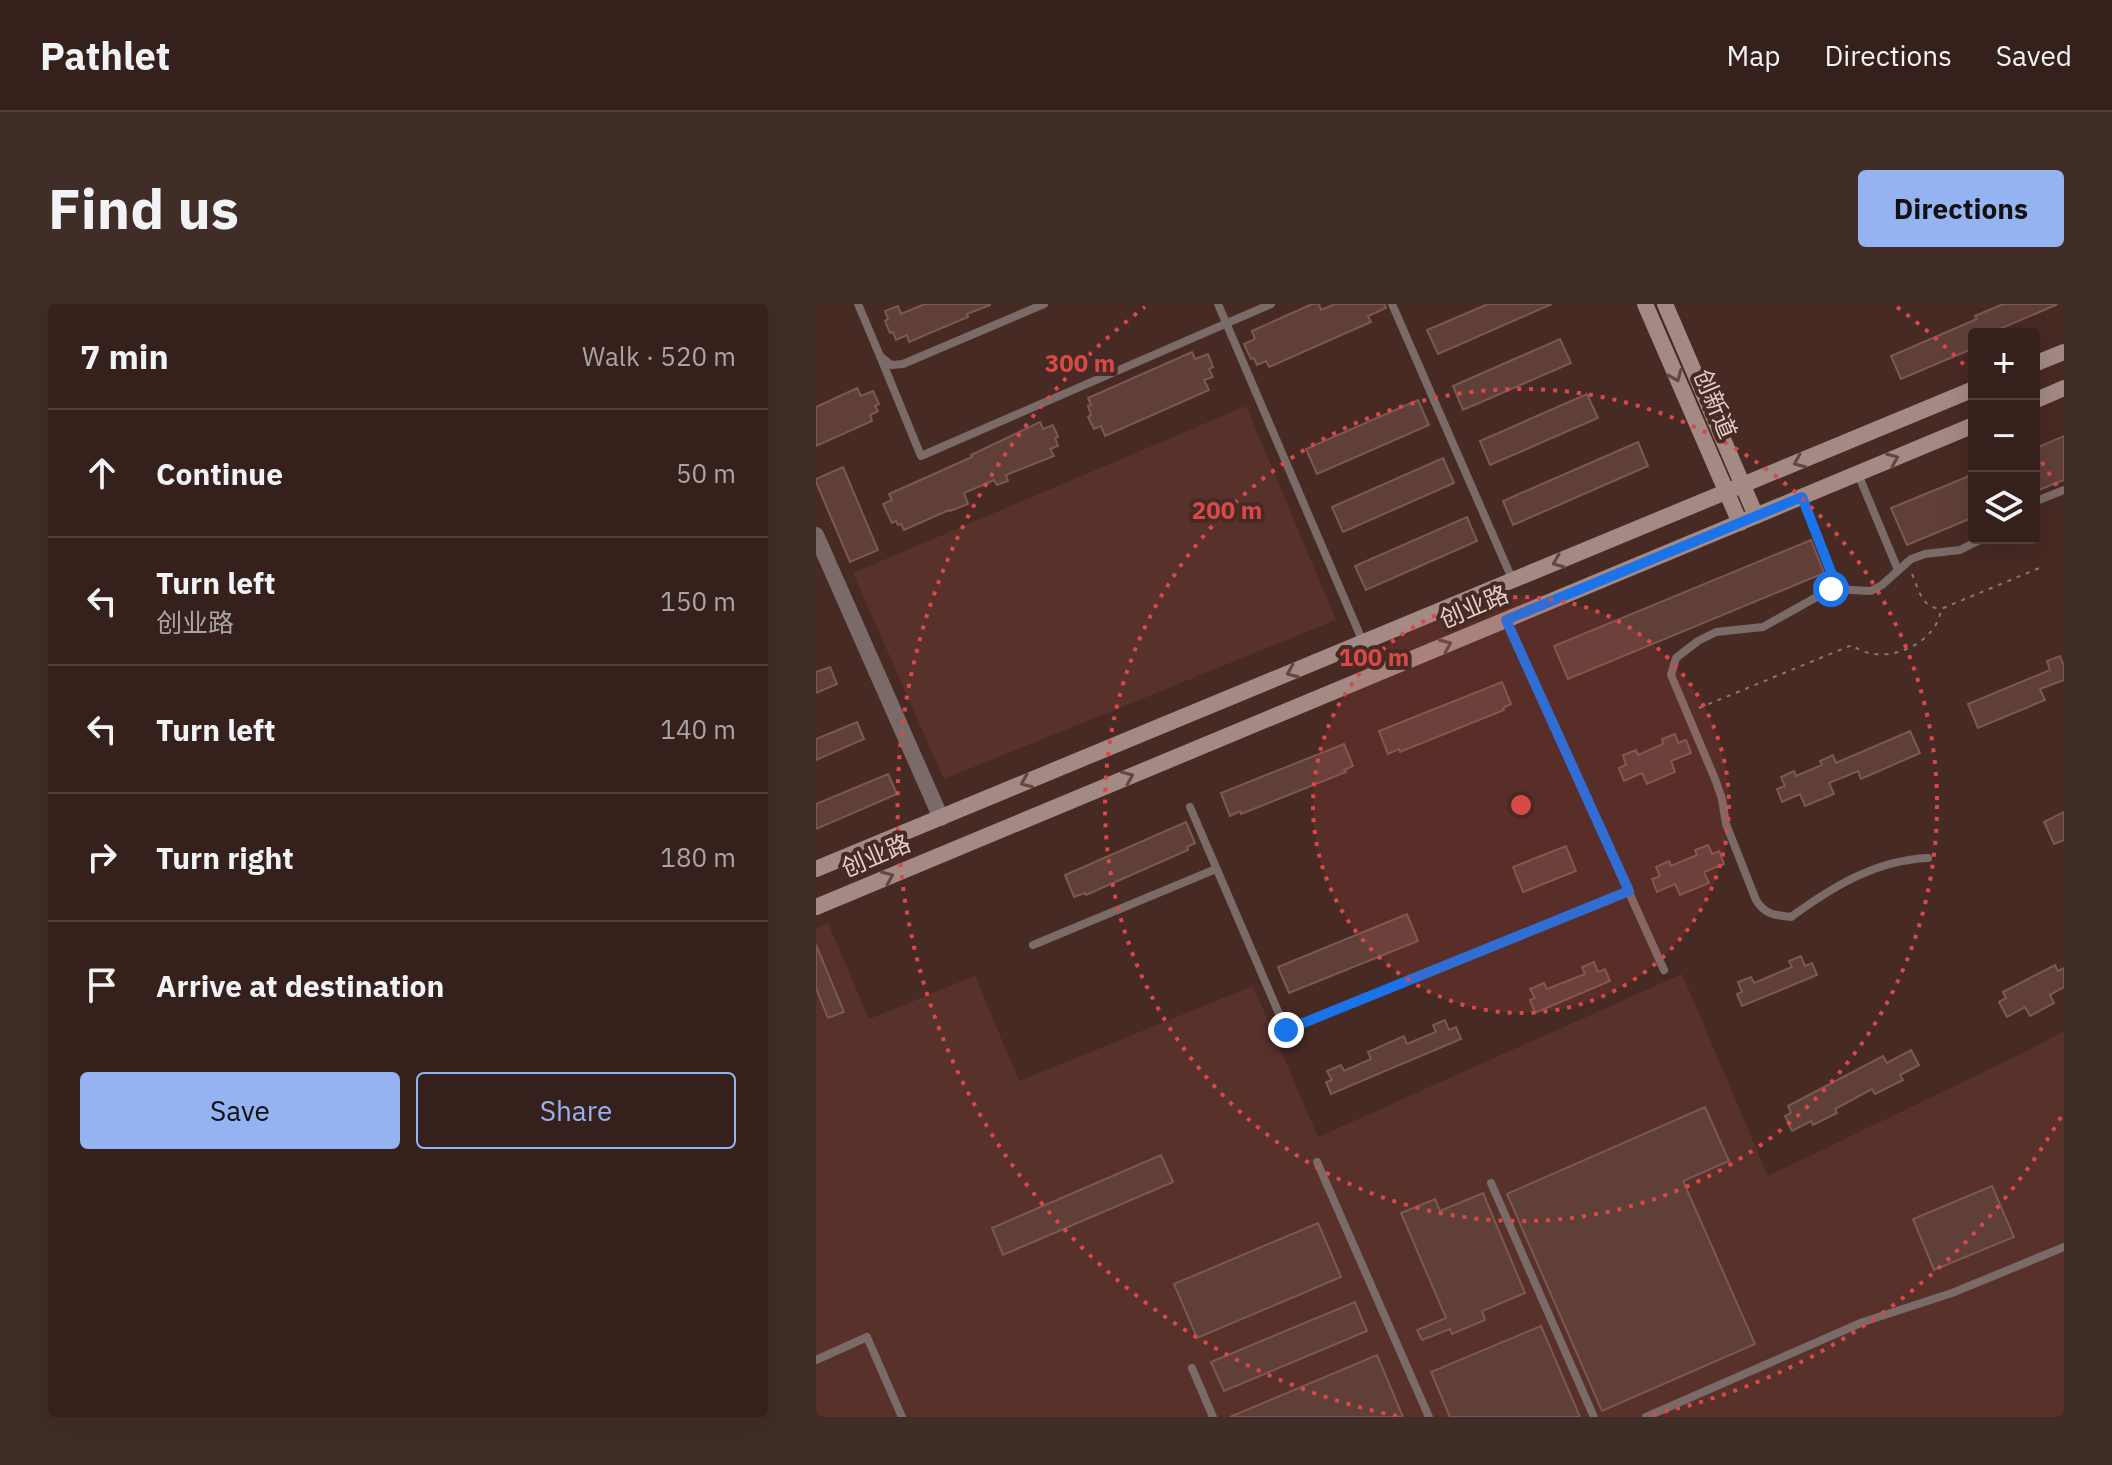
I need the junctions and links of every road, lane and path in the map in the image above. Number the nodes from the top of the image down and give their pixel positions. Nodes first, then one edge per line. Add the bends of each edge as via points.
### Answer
1 (858, 304) edge
2 (1044, 304) edge
3 (1218, 304) edge
4 (1271, 304) edge
5 (1392, 304) edge
6 (1645, 304) edge
7 (1665, 304) edge
8 (1227, 324) junction
9 (2064, 352) edge
10 (880, 356) junction
11 (2040, 362) edge
12 (2064, 388) edge
13 (1968, 392) edge
14 (2036, 400) edge
15 (1968, 428) edge
16 (1858, 474) junction
17 (1743, 486) junction
18 (2064, 490) edge
19 (1727, 492) junction
20 (1802, 497) junction
21 (2040, 500) edge
22 (1748, 519) junction
23 (816, 535) edge
24 (1972, 544) edge
25 (1907, 562) junction
26 (2044, 566) dead end
27 (822, 567) edge
28 (1898, 570) junction
29 (1513, 581) junction
30 (1838, 590) junction
31 (1941, 609) junction
32 (1506, 620) junction
33 (1363, 643) junction
34 (1687, 713) junction
35 (1190, 807) dead end
36 (941, 818) junction
37 (1928, 858) dead end
38 (816, 869) edge
39 (1216, 869) junction
40 (1629, 891) junction
41 (816, 907) edge
42 (1033, 945) dead end
43 (1664, 970) dead end
44 (1317, 1162) dead end
45 (1491, 1183) dead end
46 (2064, 1247) edge
47 (816, 1360) edge
48 (1192, 1368) dead end
49 (902, 1417) edge
50 (1213, 1417) edge
51 (1429, 1417) edge
52 (1594, 1417) edge
53 (1646, 1417) edge

1 - 10 lane
2 - 10 lane via 903,364 891,365
3 - 8 lane
4 - 8 lane
5 - 29 lane
6 -> 19 main road, 创新道
7 - 17 main road, 创新道
8 - 10 lane via 921,456
8 - 33 lane
9 - 11 main road
12 - 14 main road
13 -> 17 main road, 创业路
16 -> 15 main road, 创业路
16 - 20 main road, 创业路
16 - 28 lane
17 - 19 main road, 创业路
17 - 22 main road, 创新道
18 - 21 lane
19 - 22 main road, 创新道
19 -> 29 main road, 创业路
20 - 22 main road, 创业路
20 - 30 lane
22 - 32 main road, 创业路
23 - 27 street
24 - 25 lane
25 - 28 lane
25 - 31 path via 1923,601
26 - 31 path
27 - 36 street
28 - 30 lane via 1871,591
29 - 33 main road, 创业路
30 - 34 lane via 1820,594 1763,627 1716,632 1676,658 1671,675
31 - 34 path via 1935,630 1909,647 1874,655 1852,645
32 - 40 lane
41 -> 32 main road, 创业路
33 -> 36 main road, 创业路
34 - 37 lane via 1761,909 1791,917 1857,876
35 - 39 lane
36 - 38 main road, 创业路
39 - 40 lane via 1286,1030
39 - 42 lane
40 - 43 lane
44 - 51 lane
45 - 52 lane
46 - 53 lane via 1863,1322
47 - 49 lane via 867,1337
48 - 50 lane

